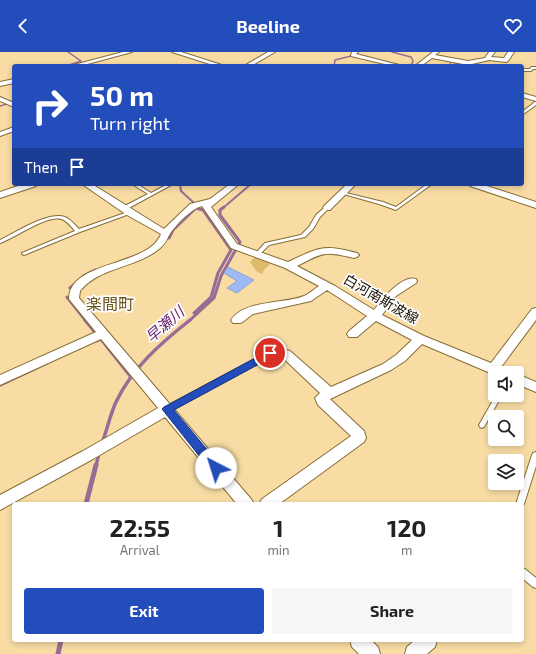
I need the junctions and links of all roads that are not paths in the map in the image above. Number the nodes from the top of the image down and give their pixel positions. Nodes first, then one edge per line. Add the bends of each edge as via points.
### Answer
1 (128, 52) edge
2 (175, 52) edge
3 (272, 52) edge
4 (355, 52) edge
5 (436, 52) edge
6 (492, 52) edge
7 (511, 52) edge
8 (430, 56) junction
9 (489, 58) junction
10 (208, 62) junction
11 (453, 62) edge
12 (476, 62) junction
13 (81, 64) edge
14 (202, 64) edge
15 (215, 64) edge
16 (251, 64) edge
17 (391, 64) edge
18 (420, 64) edge
19 (482, 64) edge
20 (536, 68) edge
21 (524, 70) edge
22 (12, 81) edge
23 (0, 84) edge
24 (524, 95) edge
25 (0, 98) edge
26 (536, 98) edge
27 (536, 103) edge
28 (12, 104) edge
29 (524, 112) edge
30 (12, 130) edge
31 (0, 134) edge
32 (0, 186) edge
33 (26, 186) edge
34 (89, 186) edge
35 (137, 186) edge
36 (167, 186) edge
37 (232, 186) edge
38 (350, 186) edge
39 (427, 186) edge
40 (480, 186) edge
41 (8, 191) junction
42 (342, 193) junction
43 (151, 194) junction
44 (0, 195) edge
45 (210, 202) junction
46 (536, 205) edge
47 (327, 208) joint
48 (127, 211) junction
49 (78, 231) junction
50 (166, 232) junction
51 (0, 242) edge
52 (24, 254) dead end
53 (257, 254) junction
54 (354, 255) dead end
55 (289, 266) junction
56 (412, 281) dead end
57 (327, 286) junction
58 (536, 312) edge
59 (375, 316) junction
60 (237, 320) dead end
61 (102, 334) junction
62 (353, 334) dead end
63 (420, 339) junction
64 (270, 353) dead end
65 (286, 354) dead end
66 (501, 366) edge
67 (488, 367) edge
68 (0, 380) edge
69 (524, 382) edge
70 (536, 387) edge
71 (329, 393) junction
72 (495, 402) edge
73 (167, 409) junction
74 (482, 425) dead end
75 (536, 455) edge
76 (244, 502) edge
77 (270, 502) edge
78 (521, 502) edge
79 (0, 503) edge
80 (524, 574) edge
81 (536, 584) edge
82 (361, 642) edge
83 (426, 642) edge
84 (371, 654) edge
85 (414, 654) edge

1 - 13 street
2 - 10 street
3 - 16 street
4 - 17 street via 353,55
5 - 8 street
6 - 9 street
7 - 9 street via 506,60
8 - 11 street
8 - 18 street
9 - 12 street
10 - 14 street
10 - 15 street
11 - 12 street
12 - 19 street
20 - 21 lane
22 - 23 street
24 - 26 street
25 - 28 street
27 - 29 lane
30 - 31 street
32 - 41 street
33 - 41 street
34 - 48 street
35 - 43 lane
36 - 43 lane
37 - 45 street
38 - 42 street
39 - 42 lane via 396,209
40 - 46 street
41 - 44 street
42 - 47 street
43 - 48 lane
45 - 50 street via 193,206
45 - 53 street, 白河南斯波線 via 206,209 239,248
47 - 53 lane via 303,236 267,244
48 - 49 lane
48 - 50 street
49 - 51 lane via 64,218 55,216
49 - 52 lane
50 - 61 street via 161,243 129,262 92,276 74,292 74,299
53 - 55 street, 白河南斯波線
54 - 55 street via 332,250 319,251
55 - 57 street, 白河南斯波線
56 - 59 street via 392,294
57 - 59 street, 白河南斯波線
57 - 60 street via 307,299 250,311
58 - 66 street
59 - 62 street
59 - 63 street, 白河南斯波線
61 - 68 street
61 - 73 street
63 - 67 street, 白河南斯波線
63 - 71 street via 400,359 386,368
64 - 73 lane
65 - 71 street
69 - 70 street
71 - 77 street via 322,398 323,401 359,435 359,438
72 - 74 lane
73 - 76 street
73 - 79 street
75 - 78 lane
80 - 81 lane
82 - 84 street
83 - 85 street

